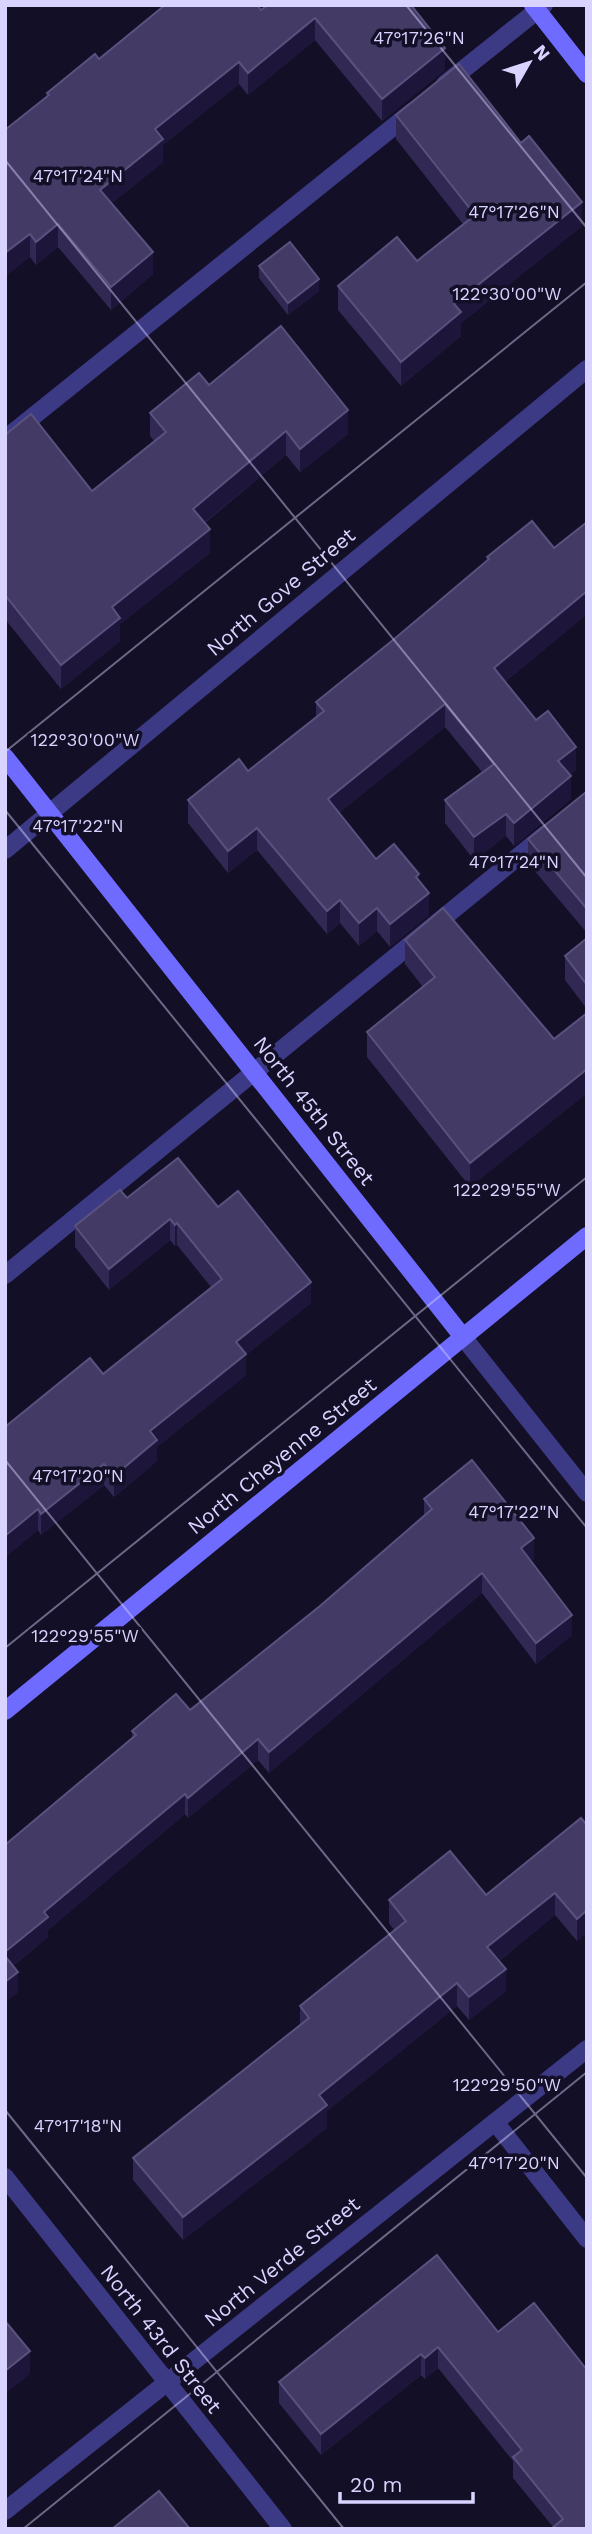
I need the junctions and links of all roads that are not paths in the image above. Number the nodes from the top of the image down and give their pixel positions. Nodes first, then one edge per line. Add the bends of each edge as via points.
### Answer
1 (538, 7) edge
2 (587, 74) edge
3 (587, 369) edge
4 (5, 439) edge
5 (5, 757) edge
6 (50, 812) junction
7 (555, 827) edge
8 (5, 850) edge
9 (254, 1072) junction
10 (587, 1236) edge
11 (5, 1275) edge
12 (463, 1337) junction
13 (587, 1493) edge
14 (5, 1710) edge
15 (587, 2049) edge
16 (495, 2122) junction
17 (5, 2177) edge
18 (587, 2239) edge
19 (166, 2383) junction
20 (5, 2511) edge
21 (283, 2529) edge

1 - 2 street
1 - 4 street
3 - 6 street, North Gove Street
5 - 6 street, North 45th Street
6 - 8 street, North Gove Street
6 - 9 street, North 45th Street
7 - 9 street
9 - 11 street
9 - 12 street, North 45th Street
10 - 12 street, North Cheyenne Street
12 - 13 street, North 45th Street
12 - 14 street, North Cheyenne Street
15 - 16 street, North Verde Street
16 - 18 street
16 - 19 street, North Verde Street
17 - 19 street, North 43rd Street
19 - 20 street, North Verde Street
19 - 21 street, North 43rd Street

